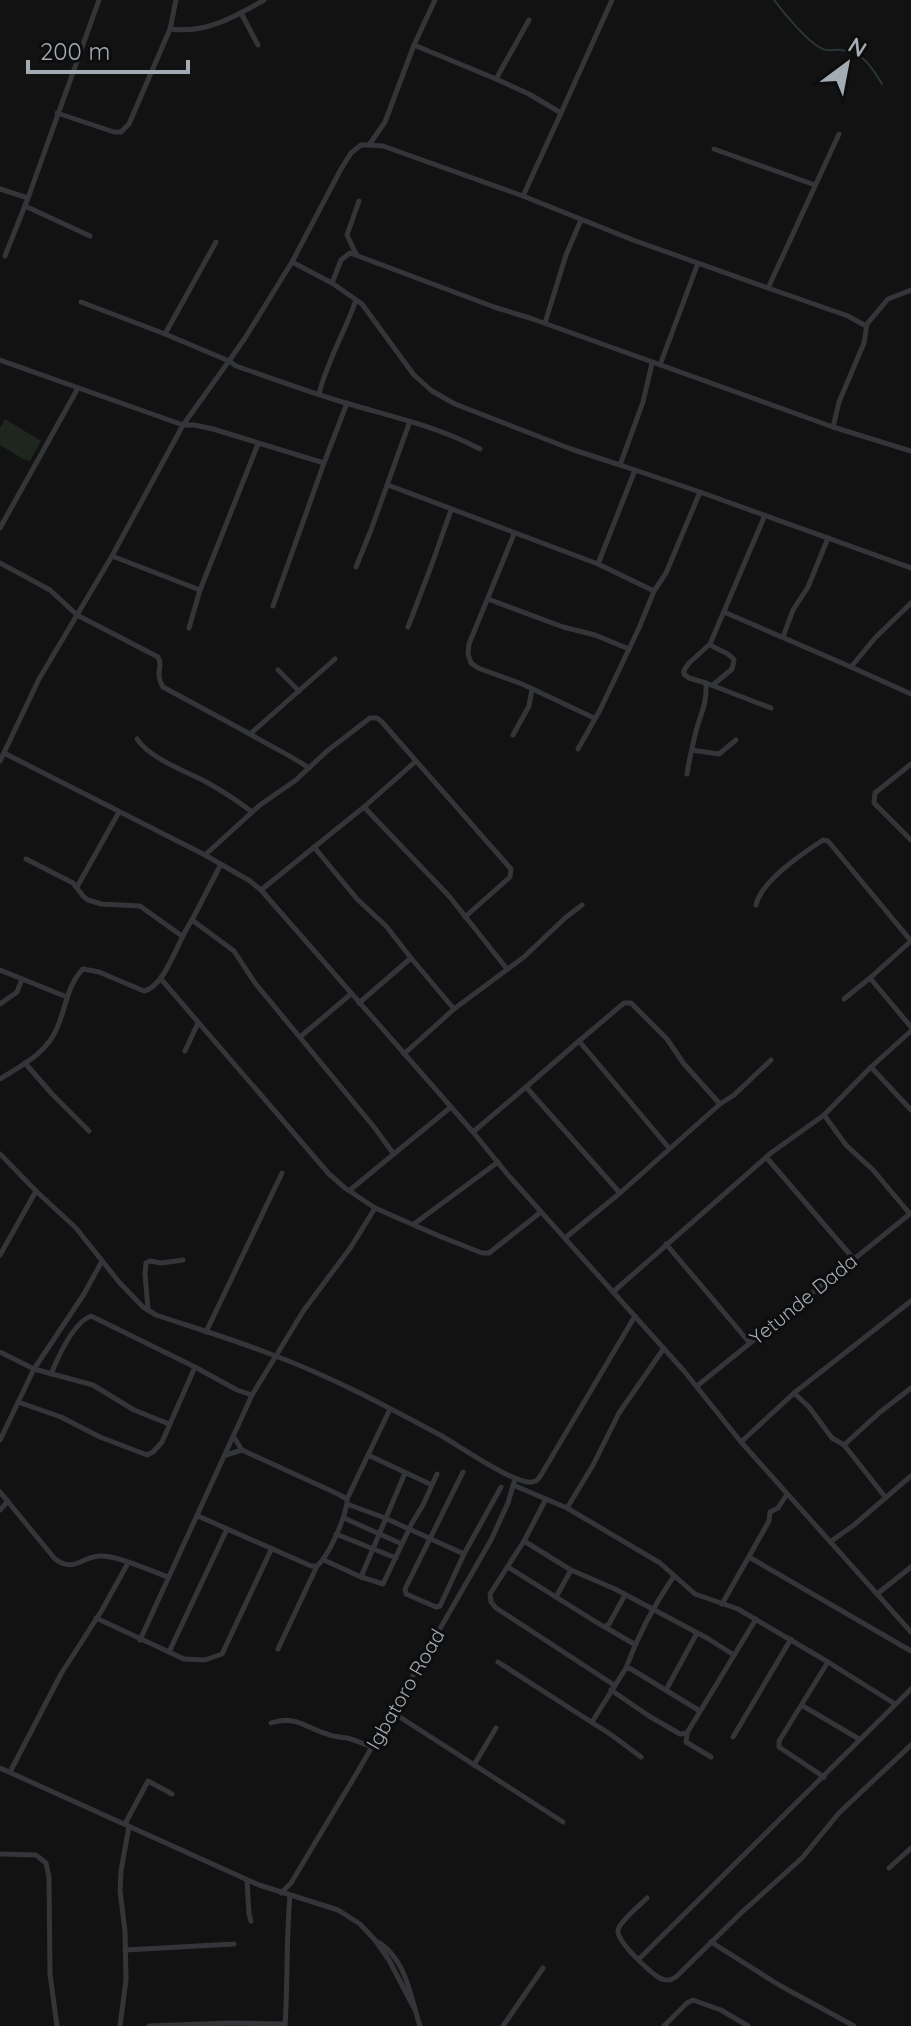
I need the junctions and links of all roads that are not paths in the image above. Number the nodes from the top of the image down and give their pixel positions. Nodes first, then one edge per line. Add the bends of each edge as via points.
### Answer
1 (99, 0) edge
2 (176, 0) edge
3 (264, 0) edge
4 (435, 0) edge
5 (612, 0) edge
6 (241, 13) junction
7 (529, 20) dead end
8 (170, 29) junction
9 (258, 45) dead end
10 (414, 45) junction
11 (496, 79) junction
12 (57, 113) junction
13 (561, 113) junction
14 (839, 134) dead end
15 (369, 145) junction
16 (714, 149) dead end
17 (815, 185) junction
18 (0, 189) edge
19 (523, 196) junction
20 (28, 198) junction
21 (359, 201) dead end
22 (25, 206) junction
23 (581, 220) junction
24 (90, 236) dead end
25 (216, 242) dead end
26 (356, 255) junction
27 (5, 256) dead end
28 (292, 262) junction
29 (698, 263) junction
30 (332, 283) junction
31 (768, 288) junction
32 (911, 290) edge
33 (356, 300) junction
34 (81, 302) dead end
35 (545, 323) junction
36 (866, 326) junction
37 (165, 334) junction
38 (0, 360) edge
39 (229, 361) junction
40 (652, 363) junction
41 (660, 365) junction
42 (78, 388) junction
43 (319, 394) junction
44 (347, 403) junction
45 (410, 421) junction
46 (183, 425) junction
47 (833, 427) junction
48 (258, 444) junction
49 (480, 449) dead end
50 (911, 451) edge
51 (324, 463) junction
52 (620, 465) junction
53 (635, 470) junction
54 (388, 485) junction
55 (700, 492) junction
56 (451, 510) junction
57 (765, 515) junction
58 (0, 528) edge
59 (514, 534) junction
60 (828, 538) junction
61 (112, 556) junction
62 (0, 563) edge
63 (598, 564) junction
64 (356, 567) dead end
65 (910, 567) edge
66 (200, 590) junction
67 (654, 591) junction
68 (488, 599) junction
69 (911, 603) edge
70 (273, 606) dead end
71 (724, 612) junction
72 (77, 615) junction
73 (408, 627) dead end
74 (189, 628) dead end
75 (783, 637) junction
76 (710, 644) junction
77 (629, 649) junction
78 (335, 659) dead end
79 (851, 667) junction
80 (278, 670) dead end
81 (710, 684) junction
82 (532, 689) junction
83 (299, 691) junction
84 (911, 694) edge
85 (771, 708) dead end
86 (594, 718) junction
87 (250, 734) junction
88 (513, 735) dead end
89 (137, 739) dead end
90 (736, 740) dead end
91 (578, 749) dead end
92 (692, 750) junction
93 (4, 753) junction
94 (0, 761) edge
95 (416, 761) junction
96 (911, 764) edge
97 (309, 768) junction
98 (687, 774) dead end
99 (364, 807) junction
100 (119, 812) junction
101 (252, 812) junction
102 (911, 840) edge
103 (314, 847) junction
104 (205, 855) junction
105 (26, 859) dead end
106 (221, 864) junction
107 (77, 887) junction
108 (261, 890) junction
109 (582, 905) dead end
110 (756, 905) dead end
111 (465, 917) junction
112 (192, 920) junction
113 (182, 936) junction
114 (411, 958) junction
115 (507, 969) junction
116 (0, 970) edge
117 (870, 978) junction
118 (22, 979) junction
119 (161, 979) junction
120 (351, 994) junction
121 (67, 997) junction
122 (844, 999) dead end
123 (359, 1003) junction
124 (0, 1004) edge
125 (454, 1009) junction
126 (198, 1023) junction
127 (911, 1029) edge
128 (300, 1037) junction
129 (579, 1041) junction
130 (185, 1051) dead end
131 (404, 1054) junction
132 (771, 1060) dead end
133 (25, 1063) junction
134 (871, 1067) junction
135 (0, 1079) edge
136 (526, 1087) junction
137 (720, 1104) junction
138 (451, 1107) junction
139 (911, 1110) edge
140 (824, 1115) junction
141 (89, 1131) dead end
142 (473, 1132) junction
143 (669, 1148) junction
144 (393, 1153) junction
145 (0, 1154) edge
146 (766, 1157) junction
147 (498, 1162) junction
148 (282, 1173) dead end
149 (350, 1190) junction
150 (36, 1191) junction
151 (620, 1193) junction
152 (375, 1208) junction
153 (541, 1212) junction
154 (910, 1213) edge
155 (413, 1225) junction
156 (565, 1238) junction
157 (666, 1244) junction
158 (0, 1255) edge
159 (853, 1258) junction
160 (102, 1260) junction
161 (183, 1260) dead end
162 (613, 1292) junction
163 (911, 1301) edge
164 (148, 1310) junction
165 (635, 1316) junction
166 (206, 1332) junction
167 (749, 1342) junction
168 (664, 1348) junction
169 (0, 1352) edge
170 (276, 1356) junction
171 (195, 1367) junction
172 (34, 1369) junction
173 (51, 1374) junction
174 (697, 1386) junction
175 (911, 1388) edge
176 (794, 1393) junction
177 (252, 1395) junction
178 (18, 1402) junction
179 (390, 1409) junction
180 (169, 1424) junction
181 (234, 1438) junction
182 (0, 1439) edge
183 (741, 1442) junction
184 (844, 1445) junction
185 (242, 1450) junction
186 (226, 1455) junction
187 (368, 1455) junction
188 (463, 1472) dead end
189 (405, 1473) junction
190 (437, 1474) dead end
191 (911, 1476) edge
192 (514, 1482) junction
193 (432, 1485) junction
194 (501, 1487) dead end
195 (0, 1492) edge
196 (787, 1493) junction
197 (886, 1498) junction
198 (546, 1499) junction
199 (8, 1501) junction
200 (347, 1502) junction
201 (567, 1508) junction
202 (0, 1510) edge
203 (198, 1516) junction
204 (344, 1518) junction
205 (385, 1518) junction
206 (227, 1529) junction
207 (410, 1529) junction
208 (336, 1534) junction
209 (378, 1534) junction
210 (430, 1537) junction
211 (524, 1541) junction
212 (830, 1542) junction
213 (402, 1544) junction
214 (372, 1547) junction
215 (271, 1550) junction
216 (464, 1554) junction
217 (749, 1557) junction
218 (396, 1558) junction
219 (324, 1560) junction
220 (128, 1563) junction
221 (317, 1566) junction
222 (508, 1567) junction
223 (911, 1567) edge
224 (571, 1570) junction
225 (674, 1576) junction
226 (168, 1577) junction
227 (361, 1577) junction
228 (877, 1594) junction
229 (625, 1595) junction
230 (556, 1597) junction
231 (722, 1604) junction
232 (652, 1609) junction
233 (96, 1618) junction
234 (756, 1619) junction
235 (604, 1627) junction
236 (911, 1632) edge
237 (697, 1633) junction
238 (791, 1639) junction
239 (140, 1640) junction
240 (634, 1644) junction
241 (278, 1649) dead end
242 (911, 1651) edge
243 (169, 1652) junction
244 (734, 1655) junction
245 (498, 1662) dead end
246 (828, 1662) junction
247 (626, 1668) junction
248 (613, 1688) junction
249 (911, 1689) edge
250 (666, 1690) junction
251 (895, 1704) junction
252 (803, 1706) junction
253 (392, 1712) junction
254 (701, 1712) junction
255 (592, 1722) junction
256 (271, 1723) dead end
257 (496, 1728) dead end
258 (687, 1733) junction
259 (733, 1737) dead end
260 (859, 1739) junction
261 (911, 1745) edge
262 (372, 1747) junction
263 (641, 1757) dead end
264 (711, 1757) dead end
265 (474, 1765) junction
266 (0, 1768) edge
267 (10, 1772) junction
268 (824, 1777) junction
269 (172, 1794) dead end
270 (563, 1822) dead end
271 (127, 1825) junction
272 (911, 1848) edge
273 (0, 1854) edge
274 (889, 1868) dead end
275 (247, 1880) junction
276 (281, 1893) junction
277 (290, 1896) junction
278 (647, 1898) dead end
279 (251, 1921) dead end
280 (711, 1942) junction
281 (234, 1944) dead end
282 (125, 1950) junction
283 (639, 1959) junction
284 (543, 1968) dead end
285 (843, 2023) edge
286 (285, 2025) edge
287 (57, 2026) edge
288 (120, 2026) edge
289 (149, 2026) edge
290 (420, 2026) edge
291 (503, 2026) edge
292 (664, 2026) edge
293 (748, 2026) edge
294 (854, 2026) edge

1 - 12 street
2 - 8 street
3 - 6 street
4 - 10 street
5 - 13 street
6 - 8 street via 205,29
6 - 9 street
7 - 11 street
8 - 12 street via 125,130 114,132
10 - 11 street
10 - 15 street via 385,122
11 - 13 street
12 - 20 street
13 - 19 street
14 - 17 street
15 - 19 street
15 - 28 street via 351,153
16 - 17 street
17 - 31 street
18 - 20 street
19 - 23 street
20 - 22 street
21 - 26 street via 347,235
22 - 24 street
22 - 27 street
23 - 29 street
23 - 35 street
25 - 37 street
26 - 30 street via 341,260
26 - 35 street
28 - 30 street
28 - 39 street
29 - 31 street
29 - 41 street
30 - 33 street
31 - 36 street
32 - 36 street via 888,299
33 - 43 street
33 - 52 street via 432,391
34 - 37 street
35 - 40 street
36 - 47 street
37 - 39 street
38 - 42 street
39 - 43 street
39 - 46 street
40 - 41 street
40 - 52 street
41 - 47 street
42 - 46 street
42 - 58 street
43 - 44 street
44 - 45 street
44 - 51 street
45 - 49 street
45 - 54 street
46 - 48 street
46 - 61 street
47 - 50 street
48 - 51 street
48 - 66 street
51 - 70 street
52 - 53 street
53 - 55 street
53 - 63 street
54 - 56 street
54 - 64 street
55 - 57 street
55 - 67 street
56 - 59 street
56 - 73 street
57 - 60 street
57 - 71 street
59 - 63 street
59 - 68 street
60 - 65 street
60 - 75 street
61 - 66 street
61 - 72 street
62 - 72 street via 50,590
63 - 67 street
66 - 74 street
67 - 77 street
68 - 77 street
68 - 82 street via 469,644 471,663
69 - 79 street
71 - 75 street
71 - 76 street
72 - 87 street via 158,657 163,687
72 - 93 street
75 - 79 street
76 - 81 street via 734,660 732,669
76 - 81 street via 684,670 689,678
77 - 86 street
78 - 83 street
79 - 84 street
80 - 83 street
81 - 85 street
81 - 92 street
82 - 86 street
82 - 88 street
83 - 87 street
86 - 91 street
87 - 97 street
89 - 101 street
90 - 92 street via 719,754
92 - 98 street
93 - 94 street
93 - 100 street
95 - 97 street via 373,718
95 - 99 street
95 - 111 street via 511,869 510,877
96 - 102 street via 875,793 874,803
97 - 101 street
99 - 103 street
99 - 111 street
100 - 104 street
100 - 107 street
101 - 104 street
103 - 108 street
103 - 114 street
104 - 106 street
105 - 107 street
106 - 108 street
106 - 112 street
107 - 113 street via 101,904 140,906
108 - 120 street
109 - 115 street
110 - 117 street via 769,883 796,858 828,841 911,941
111 - 115 street
112 - 113 street
112 - 128 street via 234,951
113 - 119 street
114 - 123 street
114 - 125 street
115 - 125 street
116 - 118 street
117 - 122 street
117 - 127 street
118 - 121 street
118 - 124 street via 17,992
119 - 121 street via 144,991 83,969
119 - 126 street
120 - 123 street
120 - 128 street
121 - 133 street via 53,1037
123 - 131 street
125 - 131 street
126 - 130 street
126 - 149 street via 329,1174
127 - 134 street
128 - 144 street
129 - 136 street
129 - 137 street via 624,1003 631,1003
129 - 143 street
131 - 138 street
132 - 137 street
133 - 135 street
133 - 141 street
134 - 139 street
134 - 140 street
136 - 142 street
136 - 151 street
137 - 143 street
138 - 142 street
138 - 144 street
140 - 146 street
140 - 154 street
142 - 147 street
143 - 151 street
144 - 149 street
145 - 150 street
146 - 157 street
146 - 159 street
147 - 153 street
147 - 155 street
148 - 166 street
149 - 152 street
150 - 158 street
150 - 160 street
151 - 156 street
152 - 155 street
152 - 170 street
153 - 155 street via 489,1253
153 - 156 street
154 - 159 street, Yetunde Dada
156 - 162 street
157 - 162 street
157 - 167 street
159 - 167 street, Yetunde Dada
160 - 164 street
160 - 172 street
161 - 164 street via 146,1263
162 - 165 street
163 - 176 street
164 - 166 street
165 - 168 street
165 - 192 street via 537,1481
166 - 170 street
167 - 174 street, Yetunde Dada
168 - 174 street
168 - 201 street via 619,1413
169 - 172 street
170 - 177 street
170 - 179 street
171 - 173 street via 87,1316
171 - 177 street
171 - 180 street
172 - 173 street
172 - 178 street
173 - 180 street via 93,1385
174 - 183 street
175 - 184 street
176 - 183 street
176 - 184 street
177 - 181 street
178 - 180 street via 139,1454 153,1452
178 - 182 street
179 - 187 street
179 - 192 street
181 - 185 street
181 - 186 street
183 - 196 street
184 - 197 street
185 - 186 street
185 - 200 street
186 - 203 street
187 - 189 street
187 - 200 street
188 - 210 street
189 - 193 street
189 - 205 street
190 - 193 street
191 - 197 street
192 - 198 street
192 - 253 street, Igbatoro Road via 491,1540
193 - 207 street
194 - 216 street
195 - 199 street
196 - 212 street
196 - 217 street via 770,1512
197 - 212 street
198 - 201 street
198 - 211 street
199 - 202 street
199 - 220 street via 60,1563 76,1565 102,1556
200 - 204 street
200 - 205 street
201 - 225 street
203 - 206 street
203 - 226 street
204 - 208 street
204 - 209 street
205 - 207 street
205 - 209 street
206 - 215 street
206 - 243 street
207 - 210 street
207 - 213 street
208 - 214 street
208 - 219 street
209 - 213 street
209 - 214 street
210 - 216 street
210 - 216 street via 406,1594 440,1606
211 - 222 street
211 - 224 street
212 - 228 street
213 - 218 street
214 - 218 street
214 - 227 street
215 - 221 street
215 - 243 street via 222,1654 198,1661
217 - 231 street
217 - 242 street
218 - 227 street via 383,1584
219 - 221 street
219 - 227 street
220 - 226 street
220 - 233 street
221 - 241 street
222 - 230 street
222 - 248 street via 490,1594 496,1608
223 - 228 street
224 - 229 street
224 - 230 street
225 - 231 street via 695,1594
225 - 232 street
226 - 239 street
228 - 236 street
229 - 232 street
229 - 235 street
230 - 235 street
231 - 234 street
232 - 237 street
232 - 240 street
233 - 239 street
233 - 267 street
234 - 238 street
234 - 244 street
235 - 240 street
237 - 244 street
237 - 250 street
238 - 246 street
238 - 259 street
239 - 243 street
240 - 247 street
244 - 254 street
245 - 255 street
246 - 251 street
246 - 252 street
247 - 248 street
247 - 250 street
248 - 255 street
248 - 258 street via 649,1716
249 - 251 street
250 - 254 street
251 - 260 street
252 - 260 street
252 - 268 street via 779,1747
253 - 262 street, Igbatoro Road
253 - 265 street
254 - 258 street
255 - 263 street
256 - 262 street via 290,1720
257 - 265 street
258 - 264 street via 686,1742
260 - 268 street
261 - 280 street via 839,1813 802,1858
262 - 276 street, Igbatoro Road
265 - 270 street
266 - 267 street
267 - 271 street
268 - 283 street
269 - 271 street via 148,1781
271 - 275 street
271 - 282 street via 120,1891
272 - 274 street
273 - 287 street via 36,1855 46,1863
275 - 276 street
275 - 279 street
276 - 277 street
277 - 286 street
277 - 290 street via 338,1910 360,1924 389,1960
278 - 283 street via 618,1931 621,1942
280 - 283 street via 670,1980 658,1977
280 - 285 street
281 - 282 street
282 - 288 street
284 - 291 street
285 - 294 street
286 - 289 street
292 - 293 street via 693,2000

